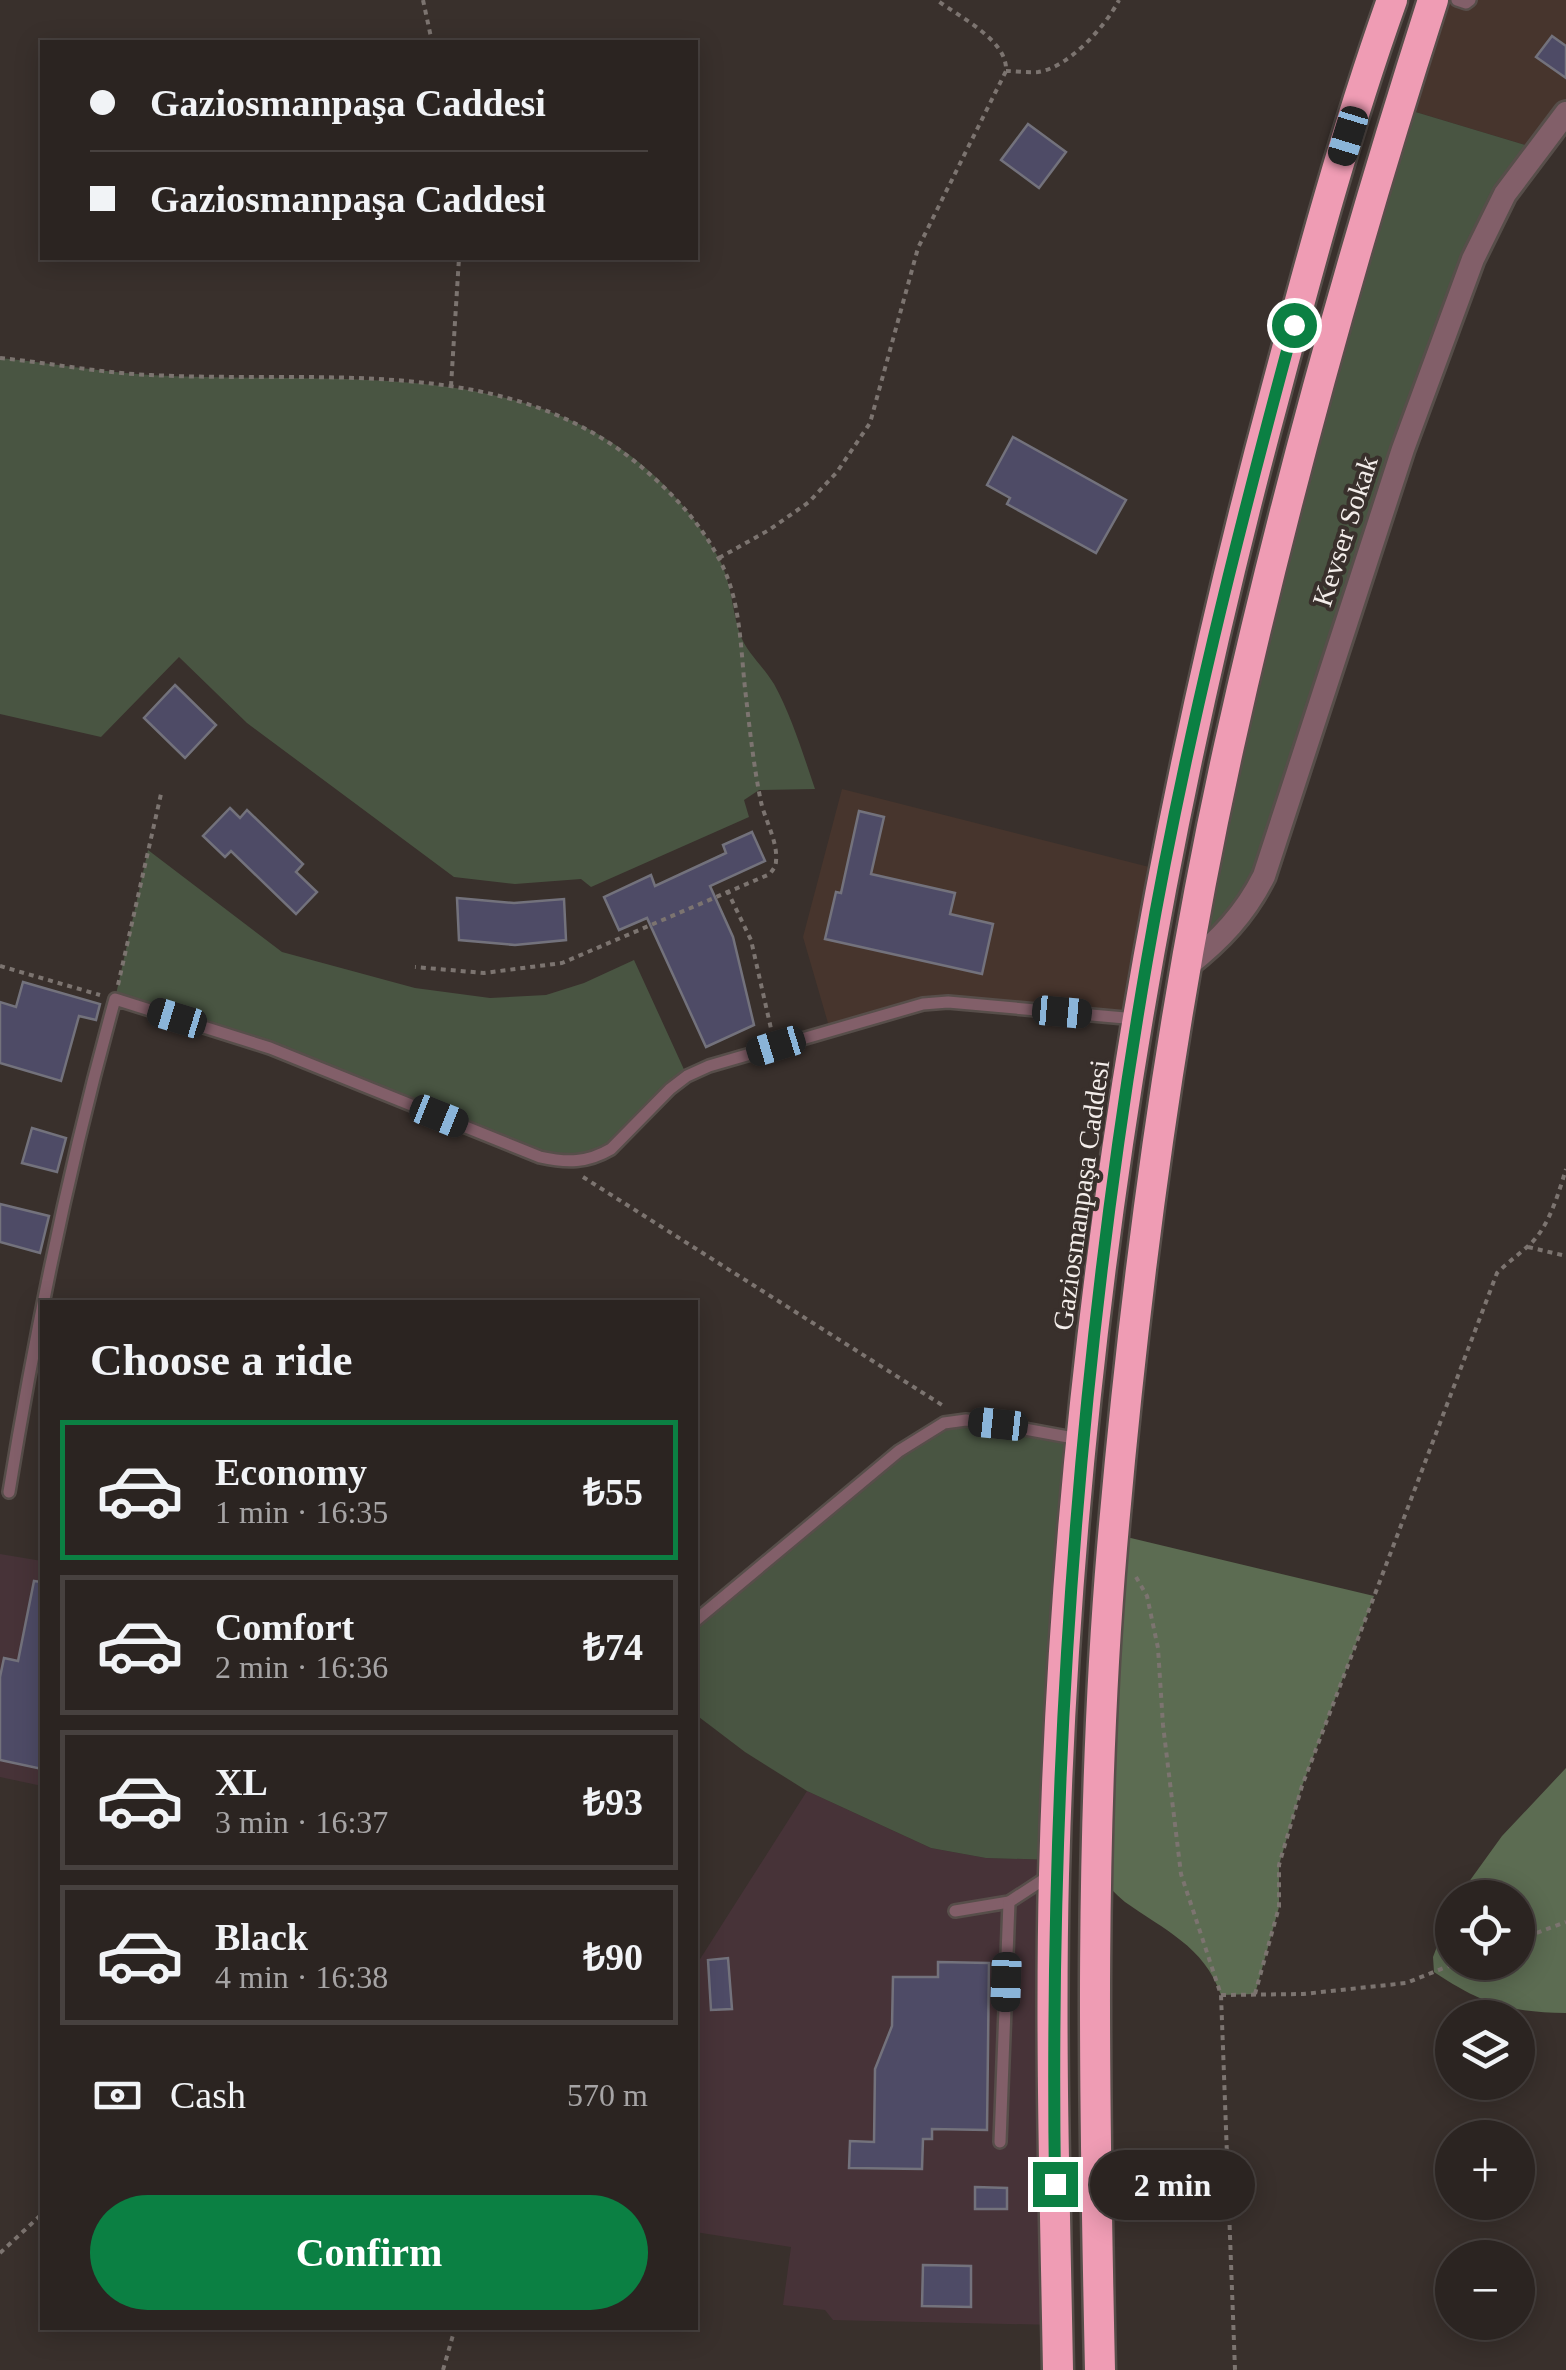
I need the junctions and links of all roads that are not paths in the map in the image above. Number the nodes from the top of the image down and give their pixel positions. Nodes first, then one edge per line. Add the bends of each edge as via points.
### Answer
1 (1392, 0) edge
2 (1433, 0) edge
3 (1457, 0) edge
4 (1470, 0) edge
5 (1566, 113) edge
6 (1187, 966) junction
7 (1138, 1019) junction
8 (43, 1300) edge
9 (40, 1312) edge
10 (1083, 1439) junction
11 (9, 1492) dead end
12 (698, 1619) edge
13 (1054, 1872) junction
14 (1008, 1902) junction
15 (955, 1911) dead end
16 (1000, 2142) dead end
17 (1058, 2370) edge
18 (1100, 2370) edge

1 - 7 highway, Gaziosmanpaşa Caddesi via 1320,231 1225,588
2 - 6 highway via 1296,468 1228,751
3 - 4 lane
5 - 6 street, Kevser Sokak via 1504,194 1474,259 1403,448 1264,876 1224,935
6 - 18 highway via 1142,1271 1112,1550 1097,1873
7 - 8 lane via 948,1002 902,1008 687,1076 627,1135 579,1162 558,1161 270,1048 114,999
7 - 10 highway, Gaziosmanpaşa Caddesi
9 - 11 lane
10 - 12 lane via 966,1420 944,1423 910,1442
10 - 13 highway, Gaziosmanpaşa Caddesi
13 - 14 lane
13 - 17 highway, Gaziosmanpaşa Caddesi
14 - 15 lane
14 - 16 lane

